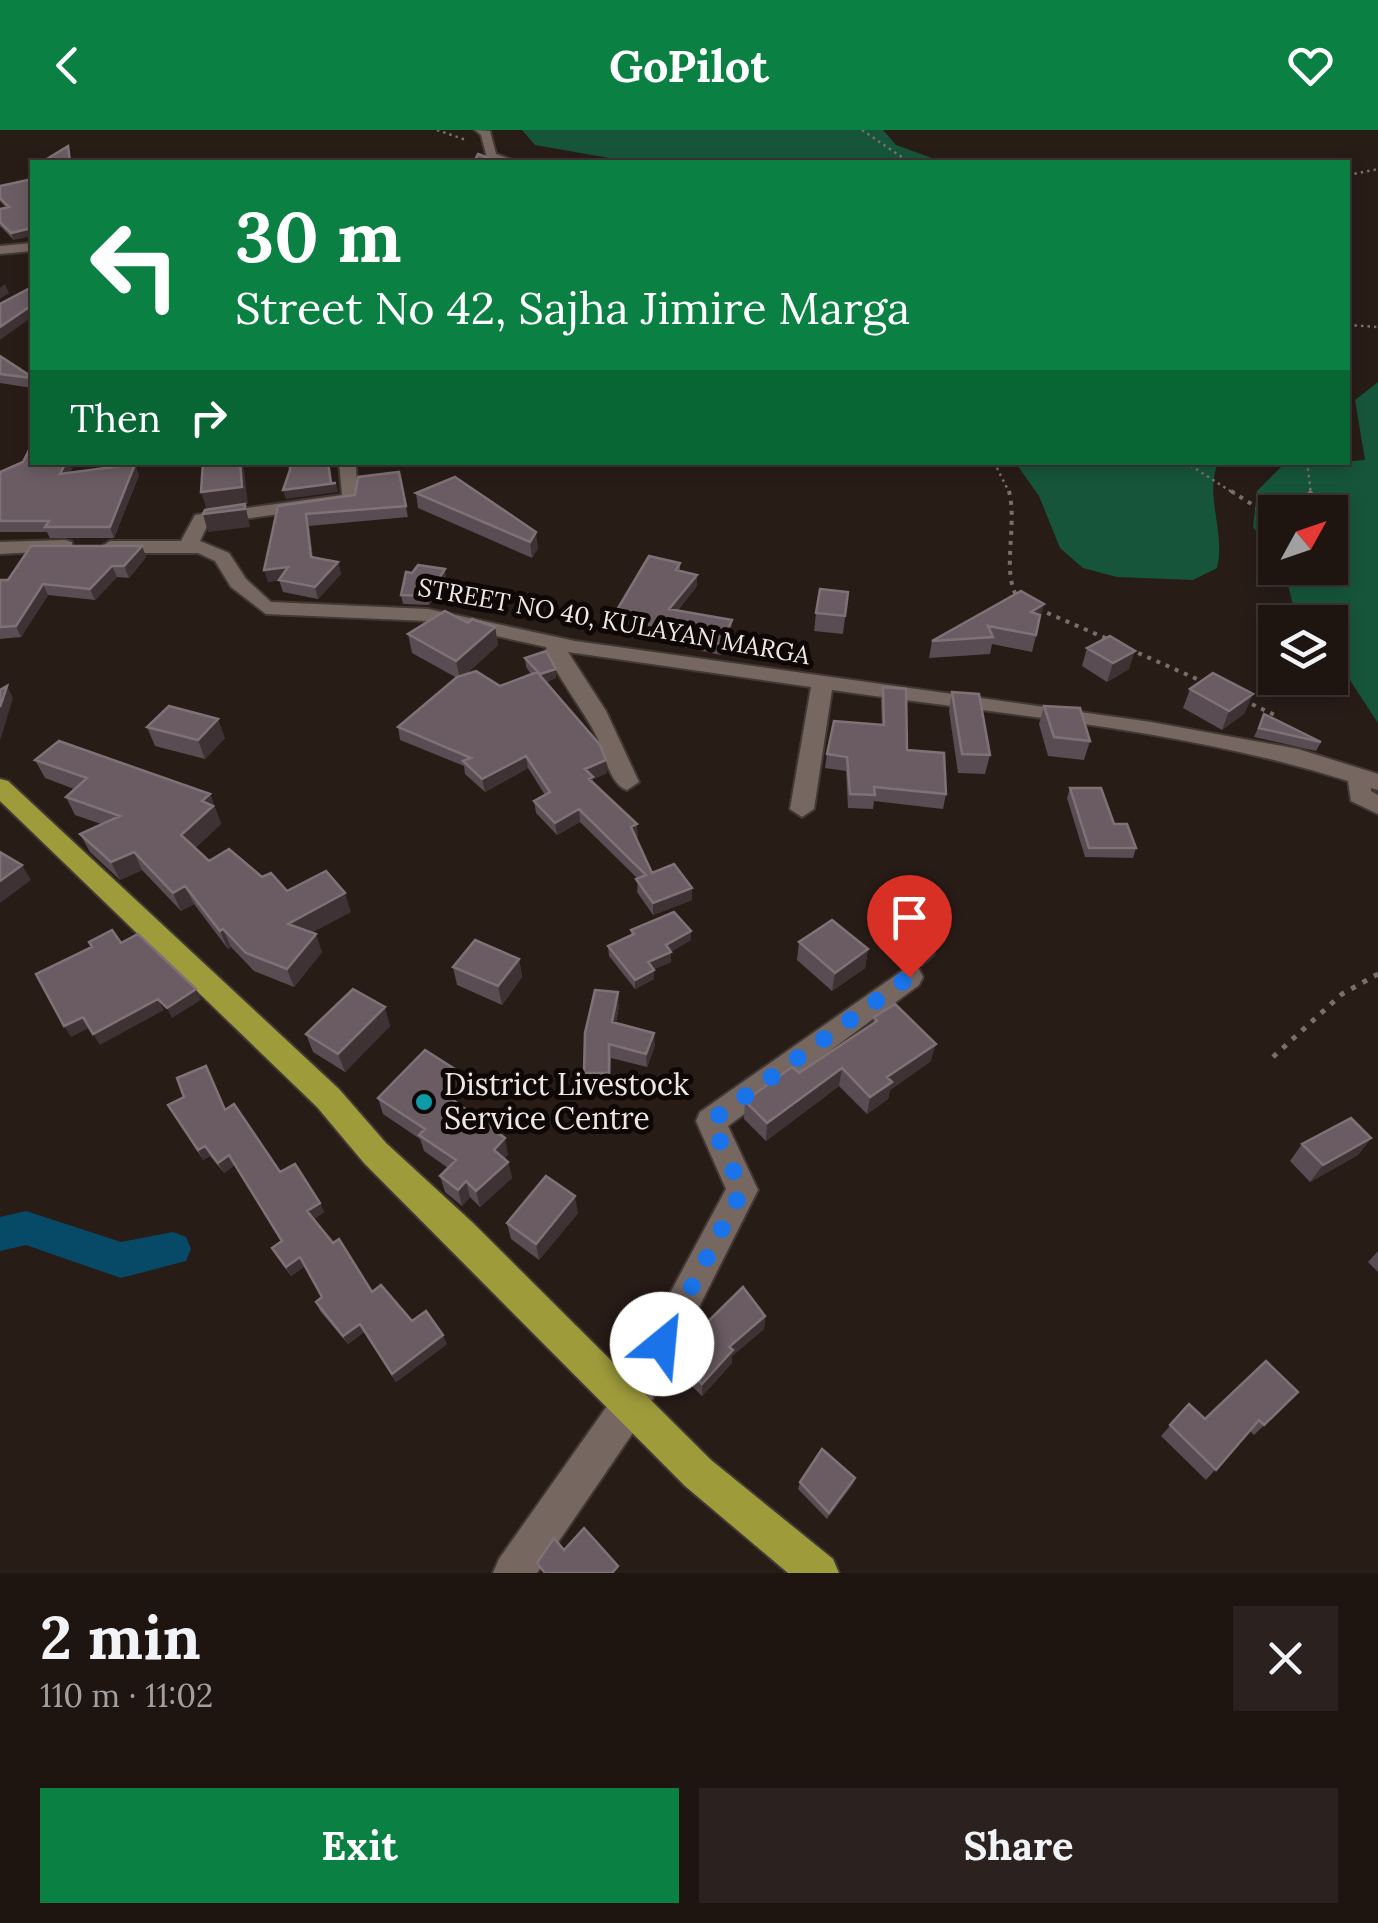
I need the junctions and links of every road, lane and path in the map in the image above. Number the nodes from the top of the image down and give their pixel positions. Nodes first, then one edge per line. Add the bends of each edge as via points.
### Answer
1 (437, 130) edge
2 (480, 130) edge
3 (862, 130) edge
4 (486, 146) junction
5 (505, 160) edge
6 (906, 160) edge
7 (1378, 169) edge
8 (1350, 175) edge
9 (30, 247) edge
10 (0, 250) edge
11 (1350, 325) edge
12 (1378, 327) edge
13 (347, 465) edge
14 (997, 465) edge
15 (1190, 465) edge
16 (1307, 465) edge
17 (1311, 495) edge
18 (1258, 508) edge
19 (188, 547) junction
20 (0, 548) edge
21 (1020, 602) edge
22 (1039, 610) edge
23 (556, 643) junction
24 (822, 684) junction
25 (1210, 685) edge
26 (1228, 693) edge
27 (1277, 716) edge
28 (1369, 779) edge
29 (627, 782) dead end
30 (0, 786) edge
31 (1378, 806) edge
32 (802, 808) dead end
33 (1378, 974) edge
34 (909, 977) dead end
35 (1272, 1057) dead end
36 (630, 1404) junction
37 (513, 1573) edge
38 (819, 1573) edge

1 - 4 path
2 - 4 street
3 - 6 path
4 - 5 street via 490,156
7 - 8 path
9 - 10 street
11 - 12 path
13 - 19 street via 351,499 202,519
14 - 21 path via 1015,538 1007,559 1010,590
15 - 18 path
16 - 17 path
19 - 20 street, STREET NO 40, KULAYAN MARGA
19 - 23 street, STREET NO 40, KULAYAN MARGA via 222,557 266,608 428,614
22 - 25 path
23 - 24 street, STREET NO 40, KULAYAN MARGA
23 - 29 street via 558,662 580,686
24 - 28 street, STREET NO 40, KULAYAN MARGA via 1151,729 1298,757
24 - 32 street
26 - 27 path
28 - 31 street via 1359,796
30 - 36 main road via 328,1098 374,1153
33 - 35 path via 1342,994
34 - 36 street via 711,1121 742,1190
36 - 37 street
36 - 38 main road via 698,1473

